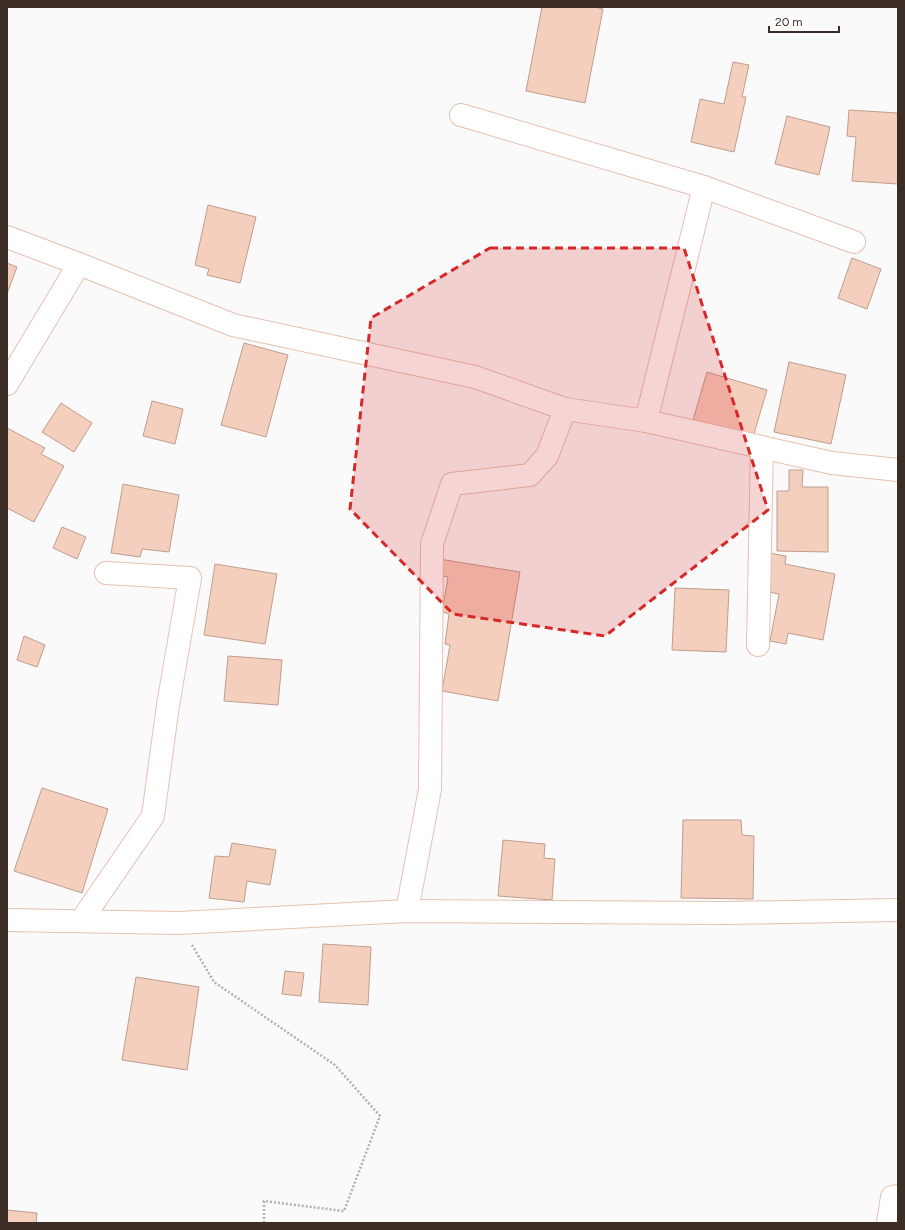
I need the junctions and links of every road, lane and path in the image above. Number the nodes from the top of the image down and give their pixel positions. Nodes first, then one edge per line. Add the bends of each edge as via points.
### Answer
1 (461, 115) dead end
2 (704, 187) junction
3 (7, 237) edge
4 (854, 242) dead end
5 (79, 264) junction
6 (7, 384) edge
7 (565, 409) junction
8 (646, 421) junction
9 (762, 447) junction
10 (898, 470) edge
11 (106, 572) dead end
12 (758, 645) dead end
13 (898, 910) edge
14 (408, 911) junction
15 (7, 920) edge
16 (81, 921) junction
17 (179, 923) junction
18 (898, 1196) edge
19 (264, 1223) edge
20 (888, 1223) edge

1 - 2 street
2 - 4 street
2 - 8 street
3 - 5 street
5 - 6 street
5 - 7 street via 233,325 475,377
7 - 8 street
7 - 14 street via 547,456 530,475 452,484 432,544 430,789
8 - 9 street
9 - 10 street via 832,463
9 - 12 street
11 - 16 street via 190,578 168,705 153,816
13 - 14 street via 728,913
14 - 17 street
15 - 16 street
16 - 17 street
17 - 19 path via 214,982 335,1065 380,1116 344,1211 264,1201
18 - 20 street via 892,1197

